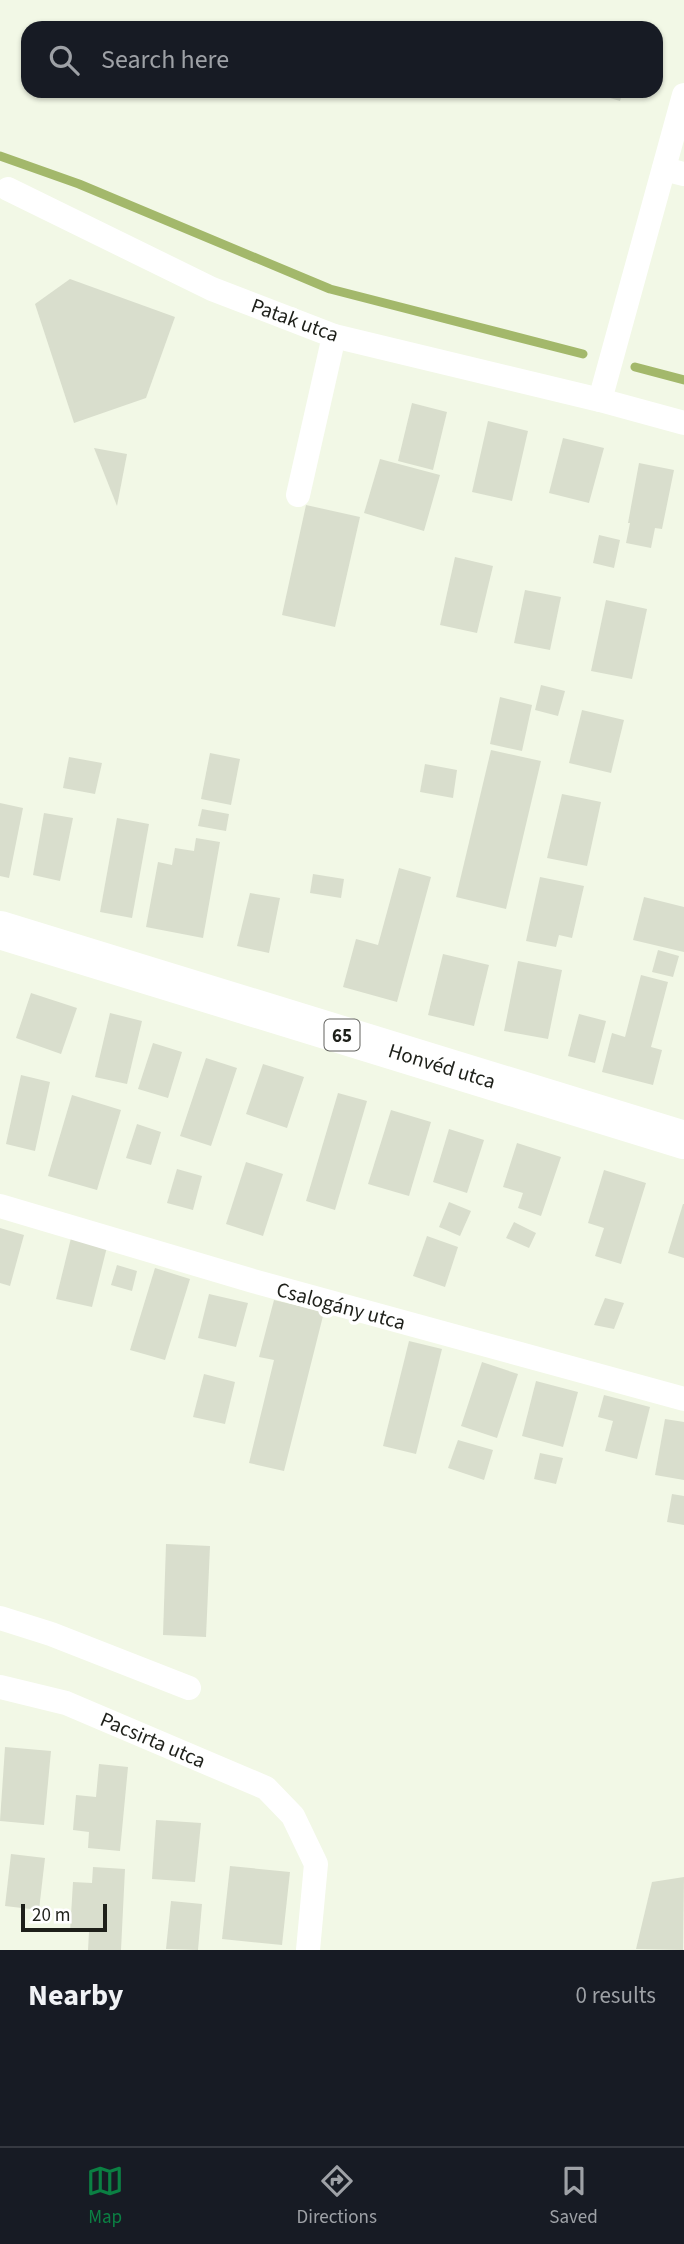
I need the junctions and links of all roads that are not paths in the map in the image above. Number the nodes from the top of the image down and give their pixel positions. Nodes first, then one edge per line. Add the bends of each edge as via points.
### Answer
1 (684, 95) edge
2 (674, 172) edge
3 (8, 189) dead end
4 (334, 336) junction
5 (600, 400) junction
6 (684, 423) edge
7 (298, 495) dead end
8 (0, 930) edge
9 (684, 1140) edge
10 (0, 1206) edge
11 (684, 1399) edge
12 (0, 1618) edge
13 (0, 1687) edge
14 (189, 1688) dead end
15 (308, 1950) edge

1 - 2 street
2 - 5 street
3 - 4 street, Patak utca via 212,289
4 - 5 street, Patak utca
4 - 7 street
5 - 6 street, Patak utca
8 - 9 main road, Honvéd utca / 65
10 - 11 street, Csalogány utca via 253,1282
12 - 14 street
13 - 15 street, Pacsirta utca via 66,1703 266,1788 293,1816 316,1864

